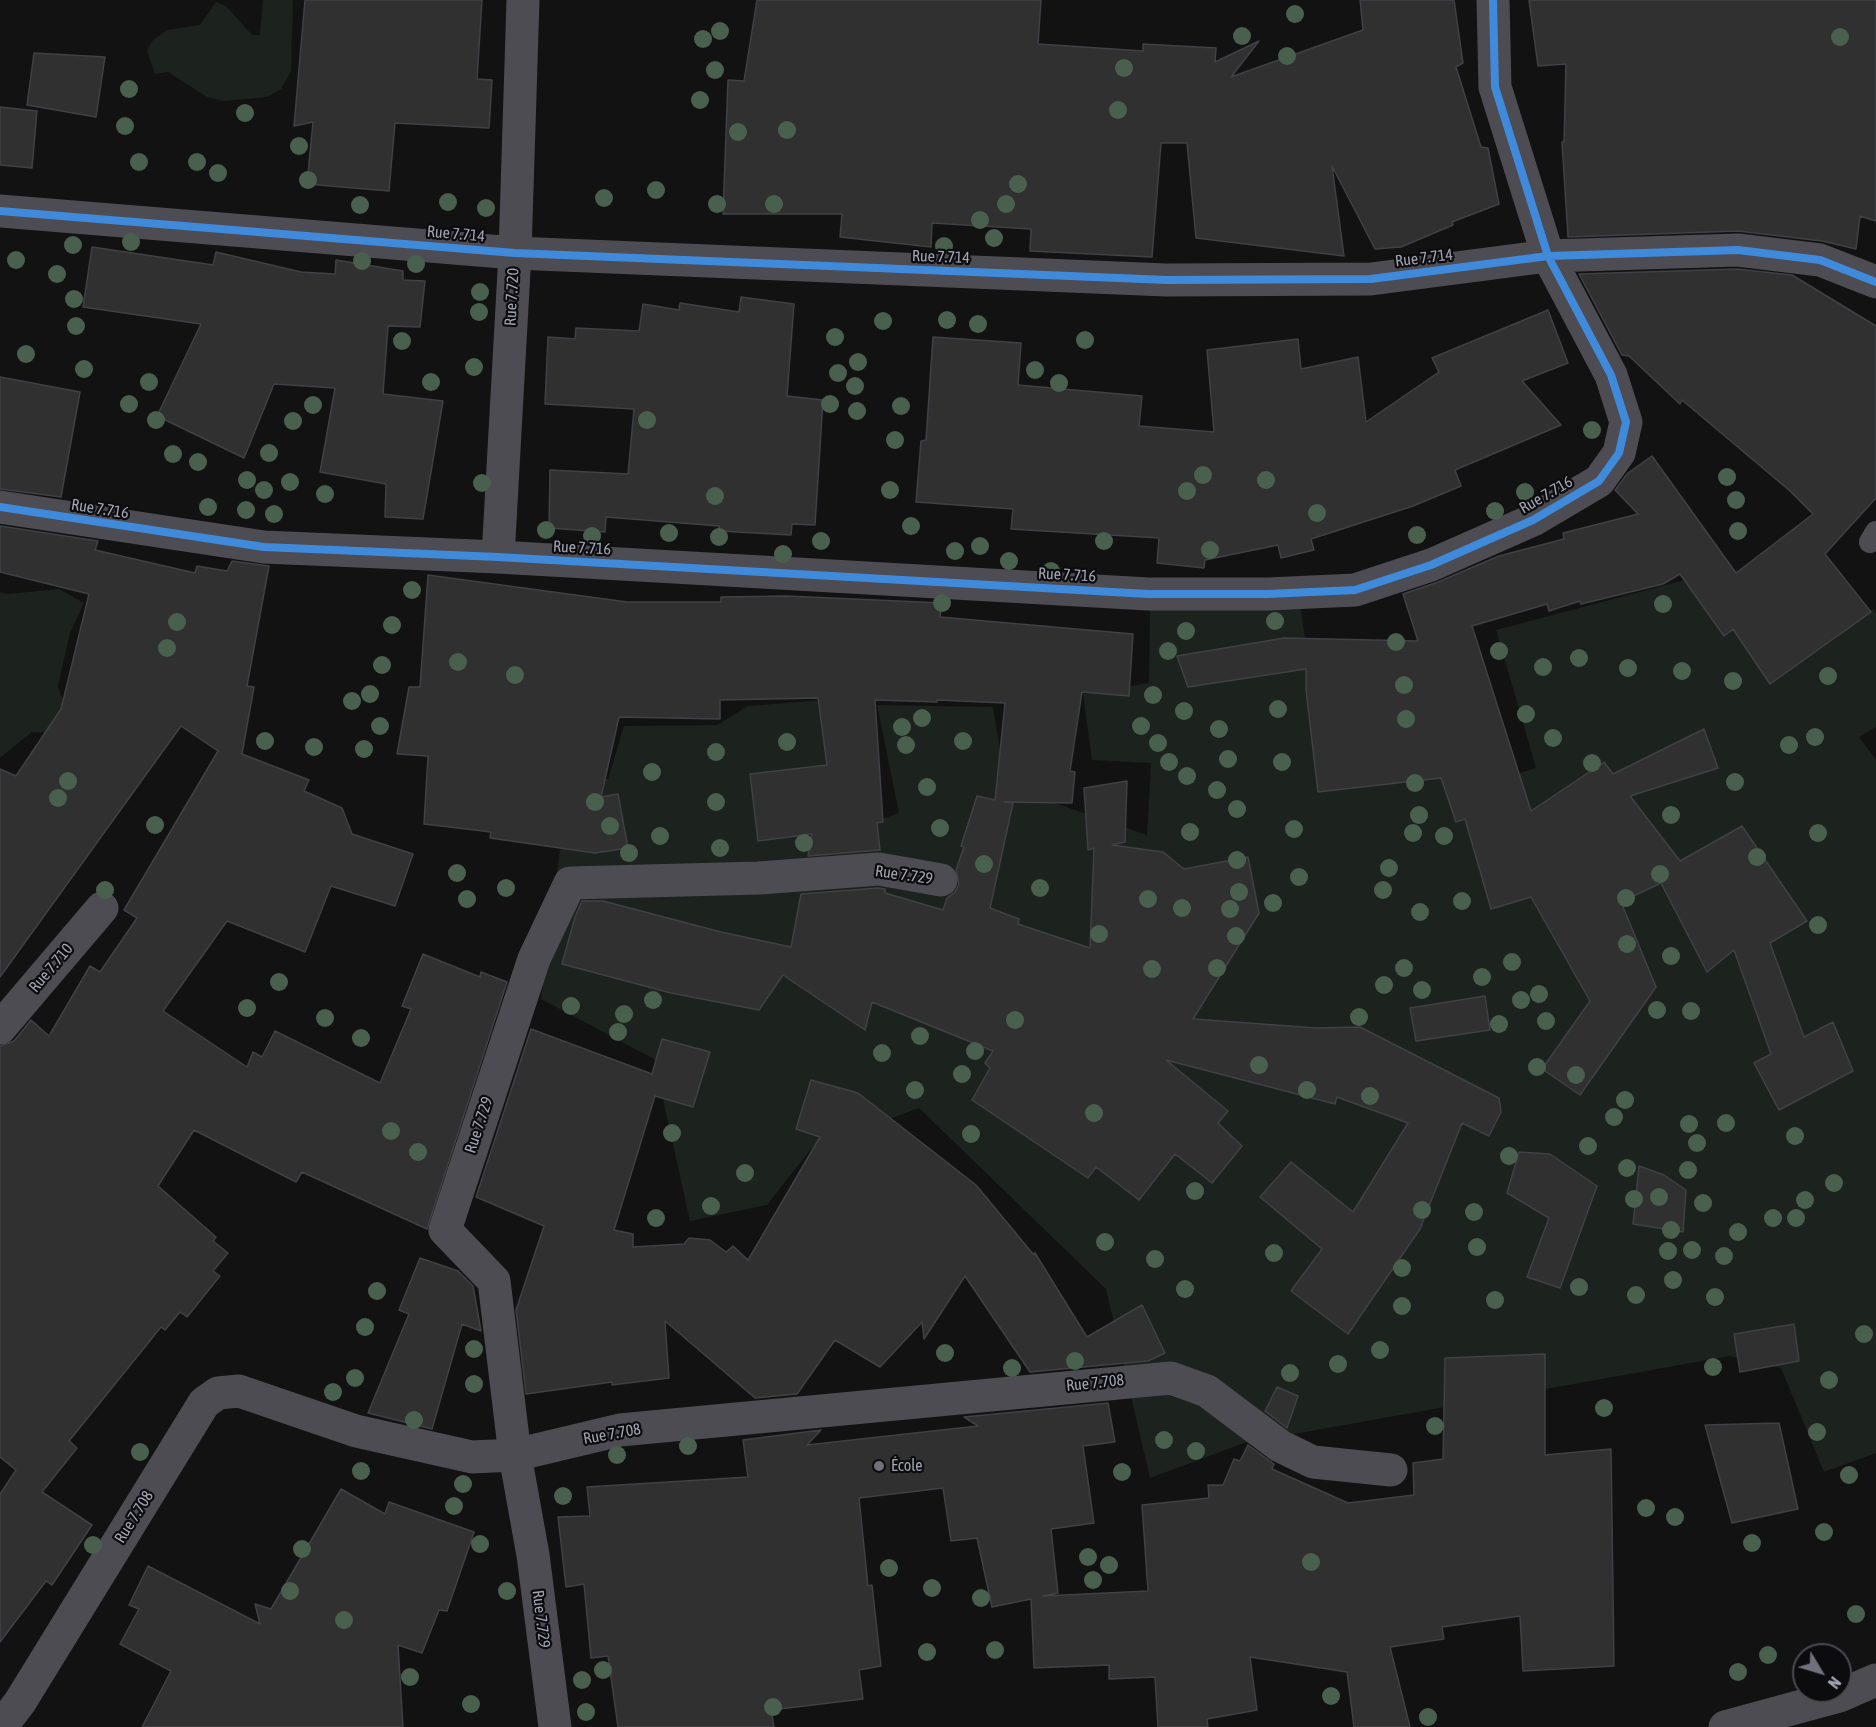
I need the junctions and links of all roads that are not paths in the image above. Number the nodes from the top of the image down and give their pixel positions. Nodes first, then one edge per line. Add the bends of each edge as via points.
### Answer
1 (523, 0) edge
2 (1493, 0) edge
3 (0, 210) edge
4 (515, 253) junction
5 (1548, 256) junction
6 (1876, 282) edge
7 (0, 507) edge
8 (498, 557) junction
9 (941, 880) dead end
10 (102, 908) dead end
11 (1, 1026) edge
12 (515, 1455) junction
13 (1391, 1470) dead end
14 (1876, 1680) edge
15 (1, 1727) edge
16 (555, 1727) edge
17 (1725, 1727) edge

1 - 4 street, Rue 7.720
2 - 5 street, Rue 7.716 via 1495,87
3 - 4 street, Rue 7.714
4 - 5 street, Rue 7.714 via 1166,280 1371,279
4 - 8 street, Rue 7.720
5 - 6 street, Rue 7.714 via 1738,250 1820,260
5 - 8 street, Rue 7.716 via 1611,375 1626,422 1619,453 1599,481 1533,520 1431,565 1355,590 1148,594
7 - 8 street, Rue 7.716 via 264,547
9 - 12 street, Rue 7.729 via 879,869 759,878 570,884 534,959 445,1230 494,1281
10 - 11 street, Rue 7.710
12 - 13 street, Rue 7.708 via 620,1430 1171,1378 1207,1391 1280,1446 1313,1462
12 - 15 street, Rue 7.708 via 472,1457 403,1444 238,1391 218,1393 204,1403
12 - 16 street, Rue 7.729 via 533,1555
14 - 17 street via 1839,1696

